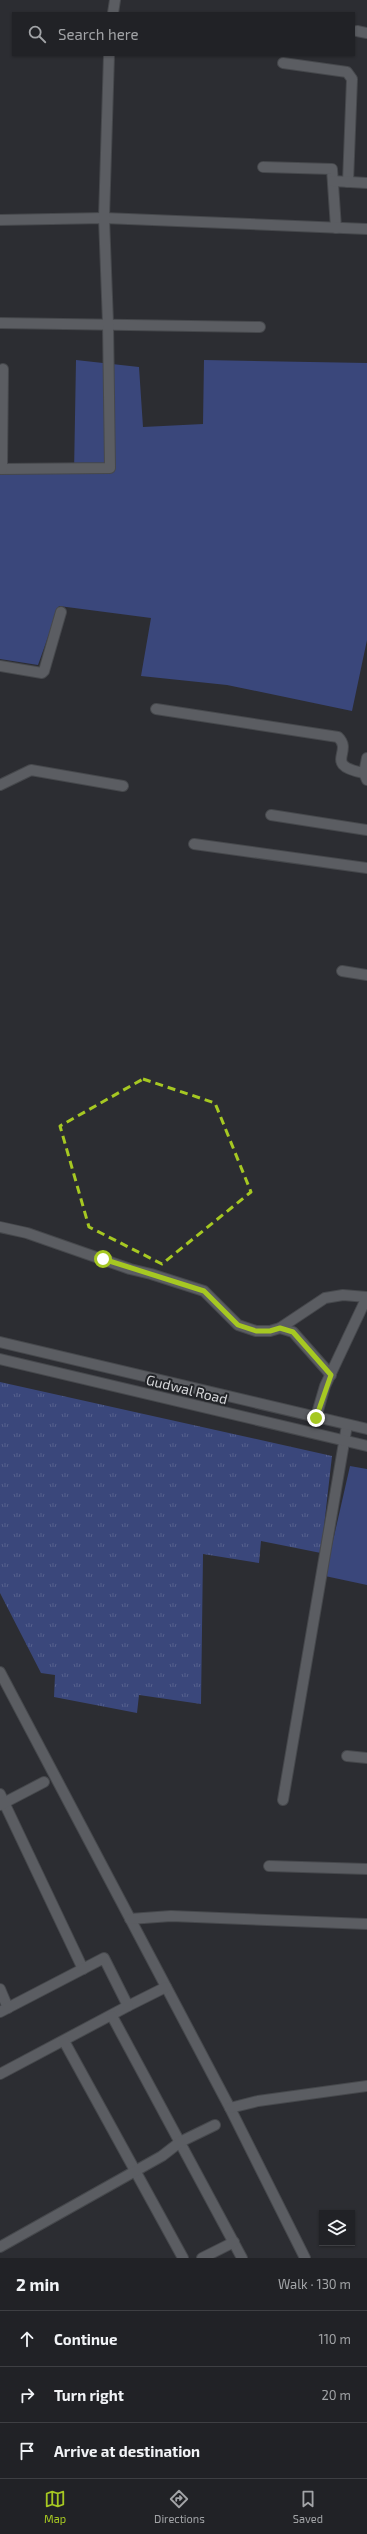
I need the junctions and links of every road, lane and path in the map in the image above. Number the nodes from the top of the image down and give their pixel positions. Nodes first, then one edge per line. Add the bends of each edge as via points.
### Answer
1 (115, 0) edge
2 (113, 12) edge
3 (109, 56) edge
4 (283, 63) dead end
5 (264, 167) dead end
6 (333, 181) junction
7 (348, 182) junction
8 (367, 184) edge
9 (104, 218) junction
10 (0, 220) edge
11 (336, 228) junction
12 (367, 229) edge
13 (0, 323) edge
14 (108, 323) junction
15 (260, 327) dead end
16 (3, 369) dead end
17 (1, 469) edge
18 (61, 612) dead end
19 (0, 666) edge
20 (156, 709) dead end
21 (367, 758) edge
22 (365, 776) edge
23 (0, 785) edge
24 (123, 786) dead end
25 (271, 815) dead end
26 (367, 830) edge
27 (194, 844) dead end
28 (367, 868) edge
29 (342, 970) dead end
30 (367, 975) edge
31 (0, 1227) edge
32 (367, 1297) edge
33 (280, 1328) junction
34 (0, 1342) edge
35 (0, 1359) edge
36 (331, 1375) junction
37 (316, 1418) junction
38 (347, 1425) junction
39 (367, 1429) edge
40 (344, 1441) junction
41 (367, 1446) edge
42 (0, 1672) edge
43 (347, 1756) dead end
44 (367, 1758) edge
45 (44, 1782) dead end
46 (283, 1800) dead end
47 (2, 1801) edge
48 (270, 1866) dead end
49 (367, 1869) edge
50 (130, 1920) junction
51 (367, 1924) edge
52 (83, 1969) junction
53 (166, 1987) junction
54 (0, 1989) edge
55 (128, 2006) junction
56 (4, 2010) edge
57 (112, 2016) junction
58 (64, 2041) junction
59 (0, 2074) edge
60 (367, 2086) edge
61 (230, 2108) junction
62 (215, 2125) dead end
63 (180, 2142) junction
64 (134, 2170) junction
65 (234, 2242) junction
66 (0, 2246) edge
67 (183, 2258) edge
68 (202, 2258) edge
69 (242, 2258) edge
70 (305, 2258) edge

1 - 2 street
3 - 9 street
4 - 7 street via 347,72 352,79
5 - 6 street via 332,169
6 - 7 street
6 - 11 street
7 - 8 street
9 - 10 street
9 - 11 street
9 - 14 street
11 - 12 street
13 - 14 street
14 - 15 street
14 - 17 street via 110,468
16 - 17 street
18 - 19 street via 42,673
20 - 22 street via 338,737 342,745 342,766
21 - 22 street
23 - 24 street via 31,770
25 - 26 street
27 - 28 street
29 - 30 street
31 - 33 street via 27,1233 130,1269 204,1291 238,1325 256,1331
32 - 33 street via 343,1295 325,1298
32 - 36 street
33 - 36 street via 293,1332
34 - 37 street, Gudwal Road
35 - 40 street, Gudwal Road
36 - 37 street
37 - 38 street, Gudwal Road
38 - 39 street, Gudwal Road
38 - 40 street
40 - 41 street, Gudwal Road
40 - 46 street
42 - 50 street
43 - 44 street
45 - 47 street
47 - 52 street
48 - 49 street
50 - 51 street via 171,1916
50 - 53 street
52 - 55 street via 104,1958
52 - 56 street
53 - 55 street
53 - 61 street
54 - 56 street
55 - 57 street
57 - 58 street
57 - 63 street
58 - 59 street
58 - 64 street
60 - 61 street via 258,2101
61 - 70 street
62 - 63 street
63 - 64 street via 162,2156
63 - 65 street
64 - 66 street
64 - 67 street
65 - 68 street
65 - 69 street

